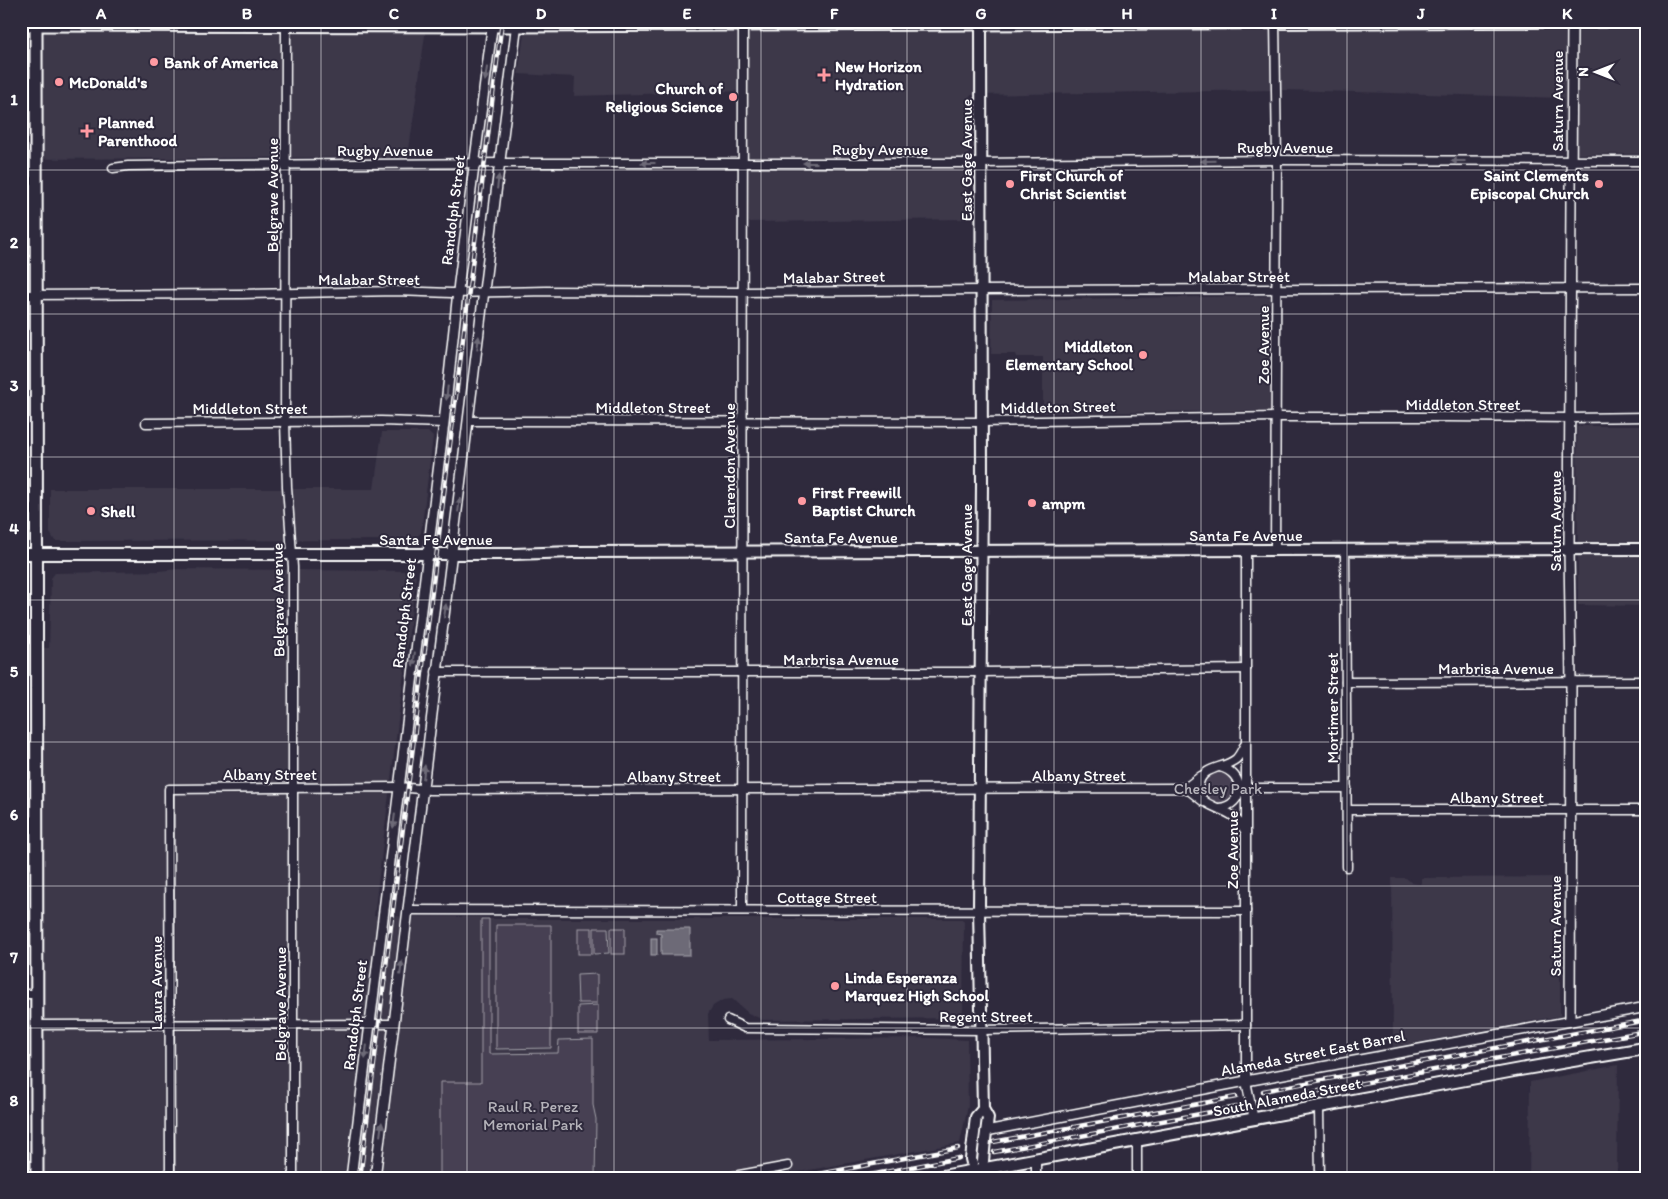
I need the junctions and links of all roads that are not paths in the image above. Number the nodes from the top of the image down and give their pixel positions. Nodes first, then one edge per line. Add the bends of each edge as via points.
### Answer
1 (1572, 21) edge
2 (1606, 21) edge
3 (36, 23) edge
4 (286, 23) edge
5 (492, 23) edge
6 (646, 23) edge
7 (743, 23) edge
8 (981, 23) edge
9 (1276, 23) edge
10 (517, 24) edge
11 (21, 25) edge
12 (1277, 160) junction
13 (1647, 161) edge
14 (1572, 162) junction
15 (500, 163) junction
16 (742, 163) junction
17 (981, 163) junction
18 (474, 164) junction
19 (286, 165) junction
20 (113, 168) dead end
21 (1570, 288) junction
22 (1647, 288) edge
23 (981, 290) junction
24 (1276, 290) junction
25 (485, 292) junction
26 (742, 292) junction
27 (458, 293) junction
28 (285, 294) junction
29 (21, 295) edge
30 (35, 295) junction
31 (1647, 416) edge
32 (1276, 417) junction
33 (1570, 418) junction
34 (469, 421) junction
35 (742, 421) junction
36 (285, 422) junction
37 (444, 422) junction
38 (982, 422) junction
39 (146, 423) dead end
40 (1647, 549) edge
41 (1246, 550) junction
42 (1275, 550) junction
43 (1345, 550) junction
44 (1569, 550) junction
45 (742, 552) junction
46 (981, 552) junction
47 (427, 553) junction
48 (453, 553) junction
49 (21, 554) edge
50 (35, 554) junction
51 (292, 554) junction
52 (1246, 669) junction
53 (436, 672) junction
54 (981, 672) junction
55 (742, 673) junction
56 (1647, 681) edge
57 (1346, 682) junction
58 (1571, 682) junction
59 (1246, 745) junction
60 (1220, 767) junction
61 (1204, 774) junction
62 (294, 787) junction
63 (398, 787) junction
64 (169, 788) joint
65 (1180, 788) junction
66 (1243, 788) junction
67 (1347, 788) junction
68 (422, 790) junction
69 (742, 790) junction
70 (980, 790) junction
71 (1204, 802) junction
72 (1219, 808) junction
73 (1347, 810) junction
74 (1571, 810) junction
75 (1647, 810) edge
76 (1246, 833) junction
77 (1347, 867) dead end
78 (408, 910) junction
79 (742, 910) junction
80 (979, 910) junction
81 (1246, 911) junction
82 (21, 994) edge
83 (36, 994) junction
84 (1647, 1007) edge
85 (728, 1020) dead end
86 (1570, 1020) junction
87 (369, 1024) junction
88 (394, 1024) junction
89 (36, 1025) junction
90 (170, 1025) junction
91 (294, 1025) junction
92 (1246, 1026) junction
93 (982, 1030) junction
94 (1647, 1048) edge
95 (1246, 1081) junction
96 (1319, 1108) junction
97 (983, 1109) junction
98 (1254, 1120) junction
99 (986, 1136) junction
100 (1137, 1142) junction
101 (1036, 1160) junction
102 (788, 1166) dead end
103 (973, 1170) edge
104 (37, 1178) edge
105 (170, 1178) edge
106 (293, 1178) edge
107 (351, 1178) edge
108 (375, 1178) edge
109 (723, 1178) edge
110 (934, 1178) edge
111 (1036, 1178) edge
112 (1137, 1178) edge
113 (1320, 1178) edge

1 - 2 main road
1 - 9 main road
1 - 14 street, Saturn Avenue
3 - 4 main road
3 - 11 main road
3 - 30 main road
4 - 5 main road
4 - 19 street, Belgrave Avenue
5 - 10 main road
5 -> 18 street, Randolph Street
6 - 7 main road
6 - 10 main road
7 - 8 main road
7 - 16 street, Clarendon Avenue
8 - 9 main road
8 - 17 main road, East Gage Avenue
9 - 12 street, Zoe Avenue
10 - 15 street
14 -> 12 street, Rugby Avenue
12 -> 17 street, Rugby Avenue
12 - 24 street, Zoe Avenue
13 - 14 street, Rugby Avenue
14 - 21 street, Saturn Avenue
16 -> 15 street, Rugby Avenue
15 - 18 street, Rugby Avenue
25 -> 15 street
17 -> 16 street, Rugby Avenue
16 - 26 street, Clarendon Avenue
17 - 23 main road, East Gage Avenue
18 - 19 street, Rugby Avenue
18 - 27 street, Randolph Street
19 - 20 street, Rugby Avenue
19 - 28 street, Belgrave Avenue
21 - 22 street, Malabar Street
21 - 24 street, Malabar Street
21 - 33 street, Saturn Avenue
23 - 24 street, Malabar Street
23 - 26 street, Malabar Street
23 - 38 main road, East Gage Avenue
24 - 32 street, Zoe Avenue
25 - 26 street, Malabar Street
25 - 27 street, Malabar Street
34 -> 25 street
26 - 35 street, Clarendon Avenue
27 - 28 street, Malabar Street
27 -> 37 street, Randolph Street
28 - 30 street, Malabar Street
28 - 36 street, Belgrave Avenue
29 - 30 street, Malabar Street
30 - 50 main road
31 - 33 street, Middleton Street
32 - 33 street, Middleton Street
32 - 38 street, Middleton Street
32 - 42 street, Zoe Avenue
33 - 44 street, Saturn Avenue
34 - 35 street, Middleton Street
48 -> 34 street
35 - 38 street, Middleton Street
35 - 45 street, Clarendon Avenue
36 - 37 street, Middleton Street
36 - 39 street, Middleton Street
36 - 51 street, Belgrave Avenue
37 - 47 street, Randolph Street
38 - 46 main road, East Gage Avenue
40 - 44 main road, Santa Fe Avenue
41 - 42 main road, Santa Fe Avenue
41 - 46 main road, Santa Fe Avenue
41 - 52 street, Zoe Avenue
42 - 43 main road, Santa Fe Avenue
43 - 44 main road, Santa Fe Avenue
43 - 57 street, Mortimer Street
44 - 58 street, Saturn Avenue
45 - 46 main road, Santa Fe Avenue
45 - 48 main road, Santa Fe Avenue
45 - 55 street, Clarendon Avenue
46 - 54 main road, East Gage Avenue
47 - 48 main road, Santa Fe Avenue
47 - 51 main road, Santa Fe Avenue
47 -> 63 street, Randolph Street
53 -> 48 street
49 - 50 main road, Santa Fe Avenue
50 - 51 main road, Santa Fe Avenue
50 - 83 main road
51 - 62 street, Belgrave Avenue
52 - 54 street, Marbrisa Avenue
52 - 59 street, Zoe Avenue
53 - 55 street, Marbrisa Avenue
68 -> 53 street
54 - 55 street, Marbrisa Avenue
54 - 70 main road, East Gage Avenue
55 - 69 street, Clarendon Avenue
56 - 58 street, Marbrisa Avenue
57 - 58 street, Marbrisa Avenue
57 - 67 street, Mortimer Street
58 - 74 street, Saturn Avenue
59 - 60 street, Albany Street via 1236,759
59 - 66 street, Zoe Avenue
60 - 61 street, Albany Street
60 - 66 street via 1234,774
61 - 65 street, Albany Street
61 - 71 street via 1199,787
62 - 63 street, Albany Street
62 - 64 street, Albany Street
62 - 91 street, Belgrave Avenue
63 - 68 street, Albany Street
63 -> 87 street, Randolph Street
64 - 90 street, Laura Avenue
65 - 70 street, Albany Street
65 - 71 street, Albany Street
66 - 67 street
66 - 72 street via 1227,807
66 - 76 street, Zoe Avenue
67 - 73 street, Mortimer Street
68 - 69 street, Albany Street
68 - 78 street
69 - 70 street, Albany Street
69 - 79 street, Clarendon Avenue
70 - 80 main road, East Gage Avenue
71 - 72 street, Albany Street
72 - 76 street, Albany Street via 1235,817
73 - 74 street, Albany Street
73 - 77 street, Mortimer Street
74 - 75 street, Albany Street
74 - 86 street, Saturn Avenue
76 - 81 street, Zoe Avenue
78 - 79 street, Cottage Street
88 -> 78 street
79 - 80 street, Cottage Street
80 - 81 street, Cottage Street
80 - 93 main road, East Gage Avenue
81 - 92 street, Zoe Avenue
82 - 83 street
83 - 89 main road
84 - 86 street, Alameda Street East Barrel
85 - 93 street, Regent Street via 745,1028
86 - 95 street, Alameda Street East Barrel
87 - 88 street
87 - 91 street
87 -> 107 street, Randolph Street
108 -> 88 street
89 - 90 street
89 - 104 main road
90 - 91 street
90 - 105 street, Laura Avenue
91 - 106 street, Belgrave Avenue
92 - 93 street, Regent Street
92 - 95 street, Zoe Avenue
93 - 97 main road, East Gage Avenue
94 - 96 main road, South Alameda Street
95 - 98 street, Zoe Avenue
95 - 99 street, Alameda Street East Barrel
96 - 98 main road, South Alameda Street
96 - 113 street
97 - 99 main road, East Gage Avenue via 988,1118
97 - 103 main road, East Gage Avenue, bridge via 976,1117 971,1159
98 - 100 main road, South Alameda Street
99 - 103 main road, East Gage Avenue, bridge via 983,1161
100 - 101 main road, South Alameda Street
100 - 112 street
101 - 103 main road, South Alameda Street
101 - 111 street
102 - 109 street
103 - 110 main road, South Alameda Street

